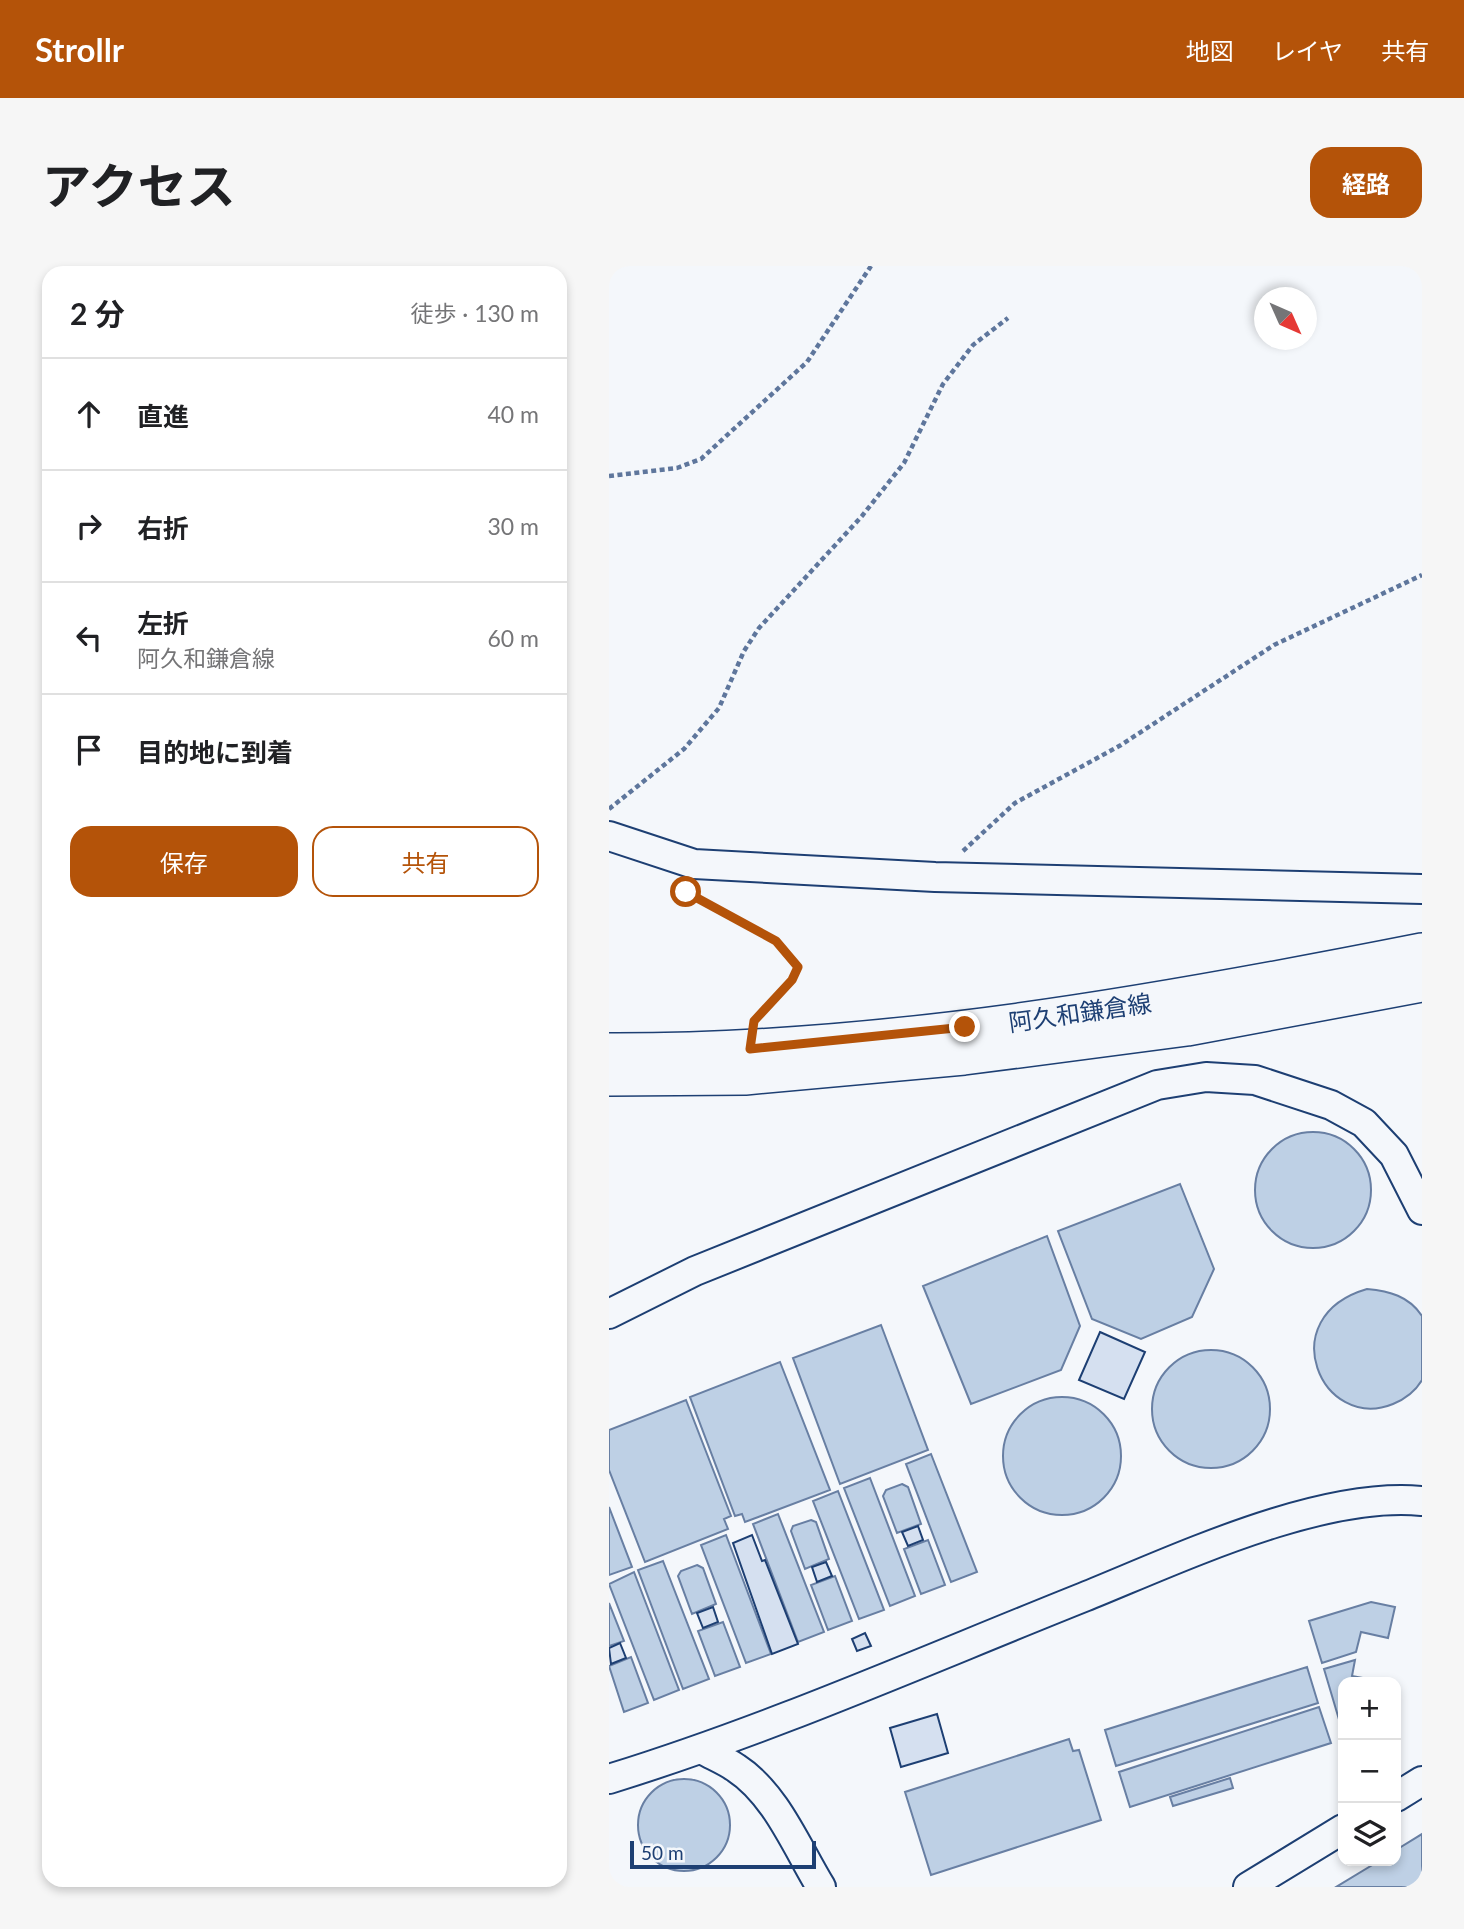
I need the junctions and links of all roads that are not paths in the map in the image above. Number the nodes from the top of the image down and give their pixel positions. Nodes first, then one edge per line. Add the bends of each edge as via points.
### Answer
1 (609, 836) edge
2 (1422, 889) edge
3 (1422, 951) edge
4 (1422, 984) edge
5 (609, 1051) edge
6 (609, 1078) edge
7 (1422, 1210) edge
8 (609, 1314) edge
9 (1422, 1501) edge
10 (703, 1750) junction
11 (609, 1779) edge
12 (1422, 1781) edge
13 (1401, 1794) edge
14 (1338, 1832) edge
15 (821, 1887) edge
16 (1248, 1887) edge

1 - 2 street via 694,864 935,877
3 - 5 main road, 阿久和鎌倉線 via 1181,998 965,1027 750,1049
4 - 6 main road, 阿久和鎌倉線 via 1187,1028 964,1057 745,1077
7 - 8 street via 1394,1155 1364,1123 1331,1105 1255,1080 1206,1077 1144,1090 695,1271
9 - 10 street via 1320,1509 1272,1525
10 - 11 street
10 - 15 street via 756,1785
12 - 13 street
14 - 16 street

